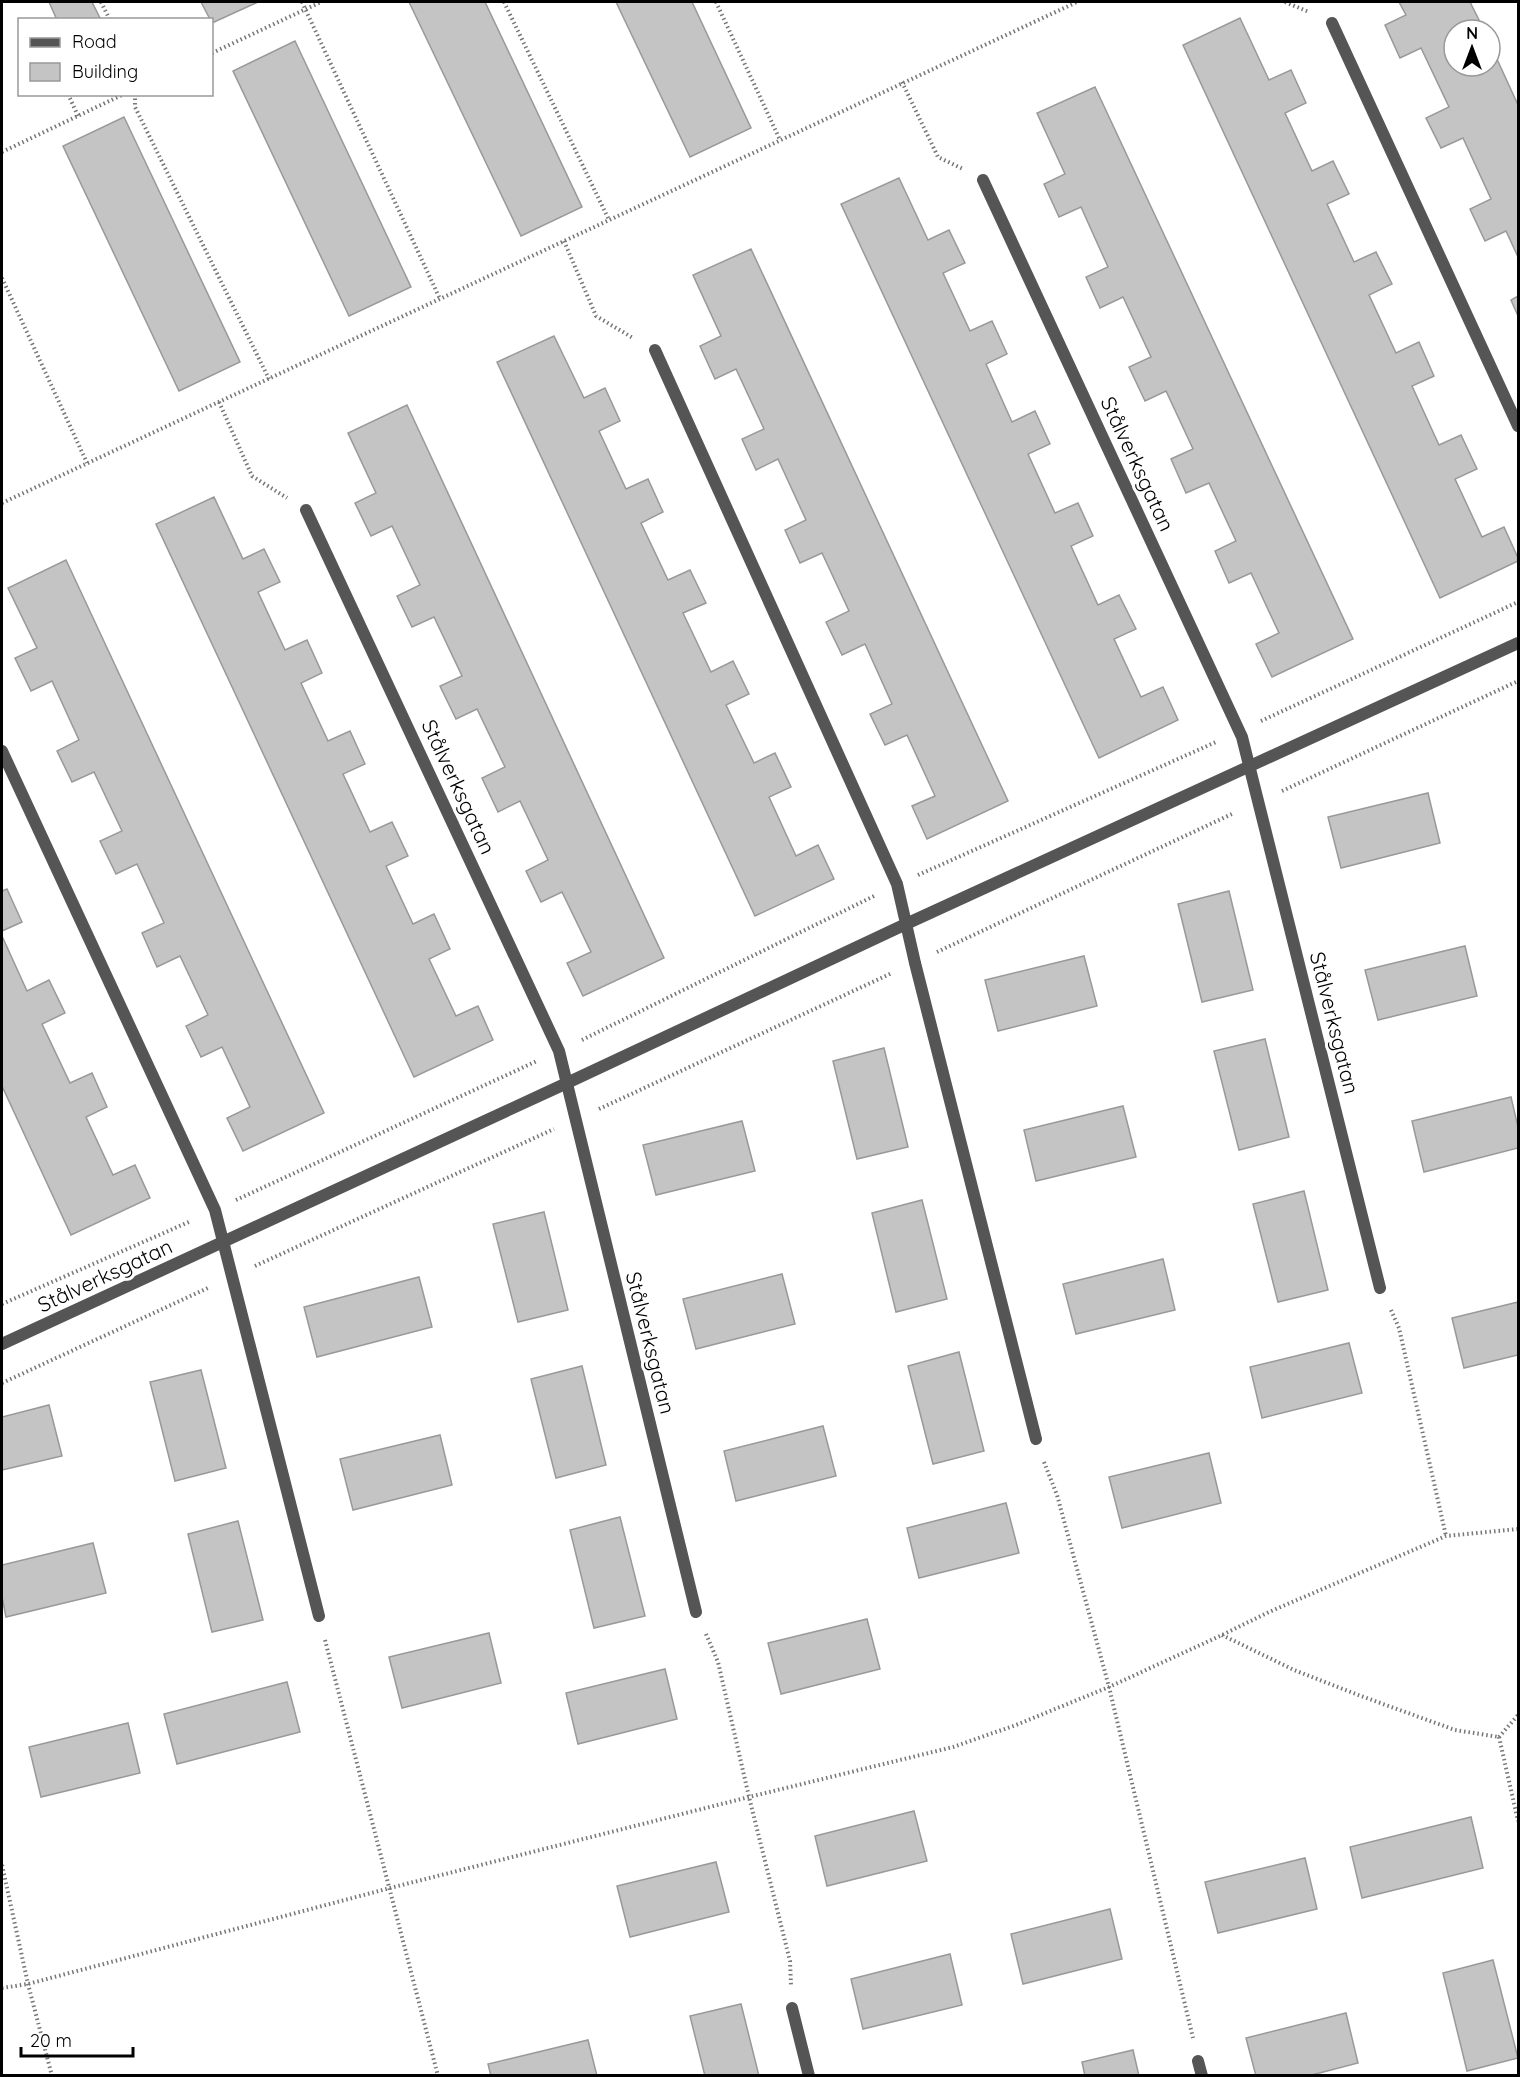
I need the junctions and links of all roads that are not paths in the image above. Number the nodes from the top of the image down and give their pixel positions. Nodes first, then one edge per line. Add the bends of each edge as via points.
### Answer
1 (1332, 23) dead end
2 (983, 180) road end
3 (655, 350) road end
4 (1518, 426) edge
5 (306, 510) road end
6 (1518, 643) edge
7 (2, 751) edge
8 (1250, 767) junction
9 (906, 924) junction
10 (567, 1083) junction
11 (224, 1242) junction
12 (1380, 1288) road end
13 (2, 1344) edge
14 (1036, 1439) road end
15 (696, 1611) road end
16 (319, 1616) road end
17 (792, 2008) road end
18 (1198, 2061) road end
19 (809, 2076) edge
20 (1202, 2076) edge

1 - 4 street
2 - 8 street, Stålverksgatan via 1240,731
3 - 9 street via 897,884
5 - 10 street, Stålverksgatan via 560,1051
6 - 8 street, Stålverksgatan
7 - 11 street via 215,1210
8 - 9 street, Stålverksgatan
8 - 12 street, Stålverksgatan
9 - 10 street, Stålverksgatan
9 - 14 street
10 - 11 street, Stålverksgatan
10 - 15 street, Stålverksgatan
11 - 13 street, Stålverksgatan
11 - 16 street
17 - 19 street
18 - 20 street

